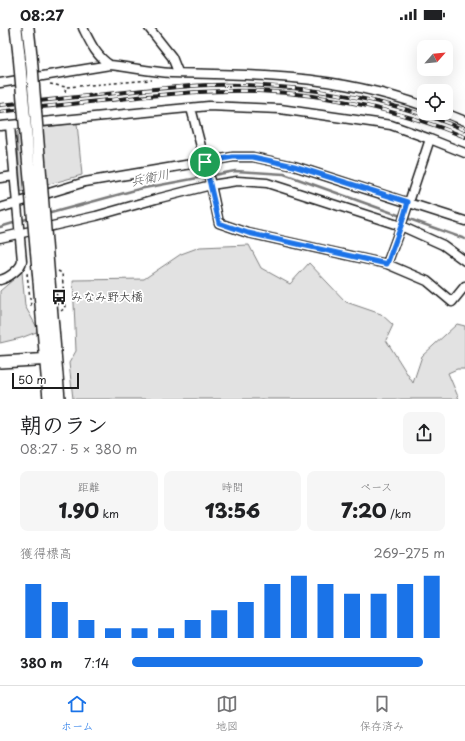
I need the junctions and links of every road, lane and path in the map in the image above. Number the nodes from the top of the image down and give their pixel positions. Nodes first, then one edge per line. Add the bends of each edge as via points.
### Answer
1 (16, 28) edge
2 (28, 28) edge
3 (83, 28) edge
4 (149, 28) edge
5 (110, 65) junction
6 (178, 72) junction
7 (153, 80) dead end
8 (0, 83) edge
9 (59, 86) dead end
10 (66, 87) junction
11 (64, 92) dead end
12 (417, 104) edge
13 (191, 108) junction
14 (453, 116) edge
15 (465, 121) edge
16 (10, 125) junction
17 (0, 126) edge
18 (430, 139) junction
19 (465, 153) edge
20 (206, 165) junction
21 (14, 176) junction
22 (0, 178) edge
23 (211, 184) junction
24 (17, 203) junction
25 (408, 204) junction
26 (0, 208) edge
27 (465, 220) edge
28 (402, 225) junction
29 (19, 232) junction
30 (0, 238) edge
31 (465, 261) edge
32 (387, 264) junction
33 (57, 271) dead end
34 (0, 280) edge
35 (44, 280) junction
36 (465, 286) edge
37 (60, 311) dead end
38 (51, 359) junction
39 (0, 362) edge
40 (49, 399) edge
41 (60, 399) edge

1 - 35 street, bridge
2 - 35 street, bridge
3 - 5 street via 97,54
4 - 6 street via 172,57
5 - 6 street
5 - 8 street
6 - 12 street via 294,78 342,85
7 - 10 path
9 - 10 path
10 - 11 path
13 - 16 street
13 - 18 street via 209,106 280,109 391,125
13 - 20 street
14 - 15 street
16 - 17 street
16 - 21 street
18 - 19 street
18 - 25 street
20 - 23 street
20 - 24 street via 85,182
20 - 25 street via 233,157 253,157 294,166
21 - 22 street
21 - 24 street
23 - 28 street via 237,181 267,183
23 - 29 street via 96,216
23 - 32 street via 219,223 248,233
24 - 26 street
24 - 29 street
25 - 27 street
25 - 28 street
28 - 31 street via 443,245
28 - 32 street
29 - 30 street
29 - 34 street via 22,264
32 - 36 street via 427,281 452,302
33 - 37 path via 62,273 63,280 65,308
35 - 38 street
38 - 39 street
38 - 40 street
38 - 41 street

